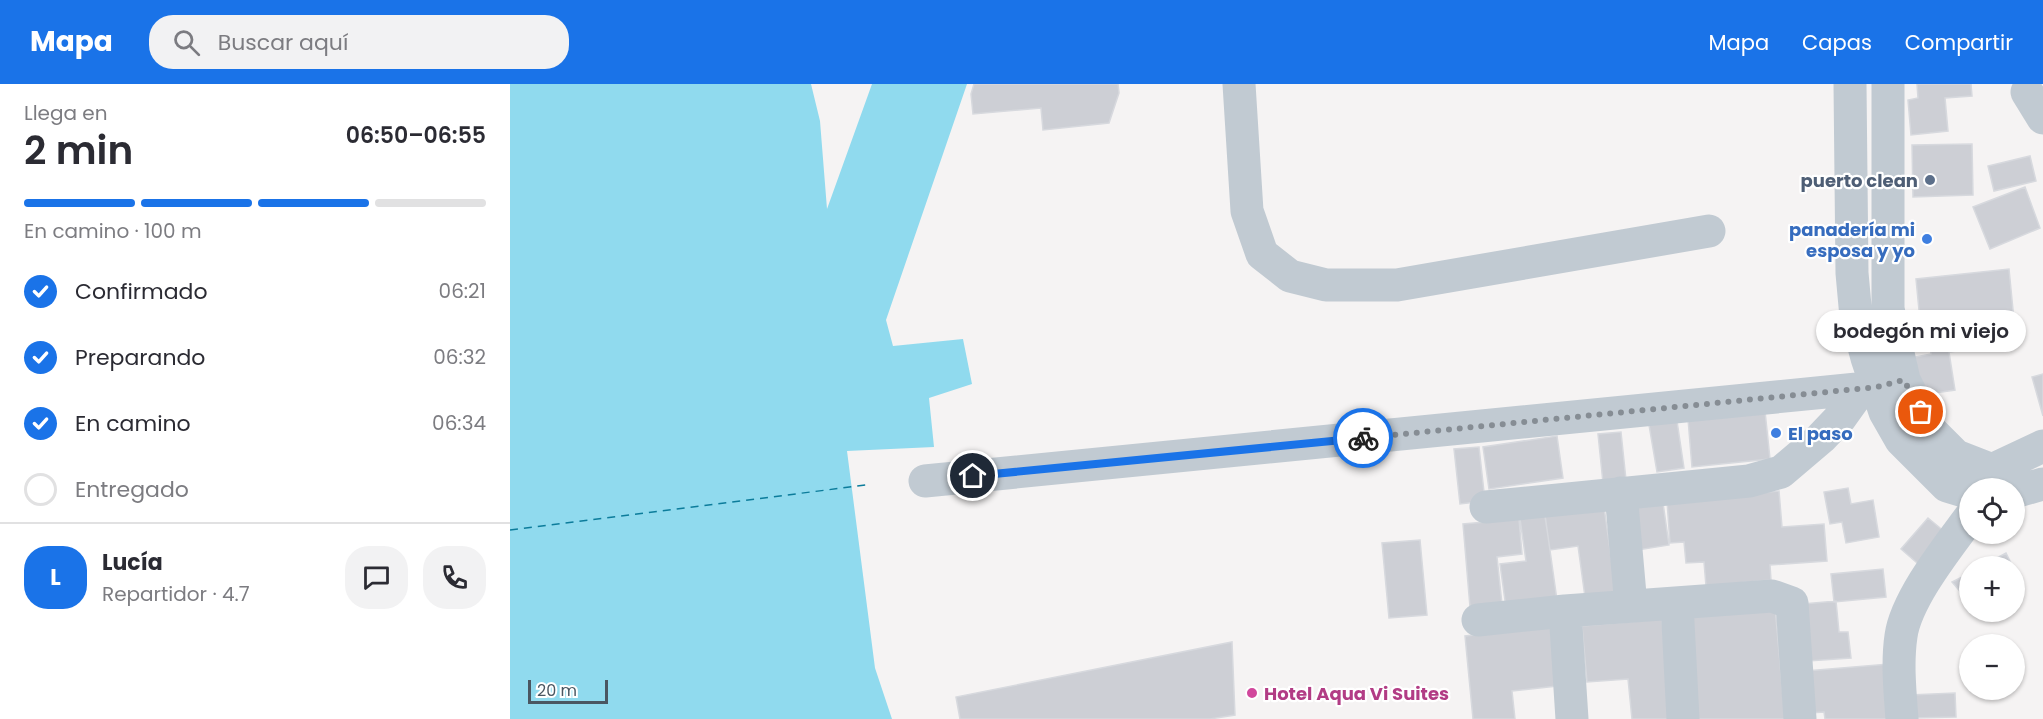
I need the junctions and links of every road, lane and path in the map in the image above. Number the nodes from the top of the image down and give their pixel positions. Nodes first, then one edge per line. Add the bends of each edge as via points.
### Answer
1 (1239, 84) edge
2 (1850, 84) edge
3 (1888, 84) edge
4 (1709, 231) dead end
5 (1881, 385) junction
6 (2043, 446) edge
7 (2019, 478) edge
8 (925, 481) dead end
9 (1959, 486) edge
10 (1621, 493) junction
11 (1486, 507) dead end
12 (1959, 533) edge
13 (1677, 603) junction
14 (1631, 606) junction
15 (1565, 611) junction
16 (1478, 620) dead end
17 (1572, 719) edge
18 (1683, 719) edge
19 (1800, 719) edge
20 (1902, 719) edge

1 - 4 street via 1246,210 1262,254 1290,276 1326,285 1397,285
2 - 5 street via 1856,317
3 - 5 street via 1888,309
5 - 8 street
5 - 9 street via 1885,412 1901,440 1947,486
5 - 10 street via 1781,472 1749,481
6 - 7 street
10 - 11 street
10 - 14 street
12 - 20 street via 1925,582 1901,634
13 - 14 street
13 - 18 street
13 - 19 street via 1772,596 1792,603
14 - 15 street
15 - 16 street
15 - 17 street

